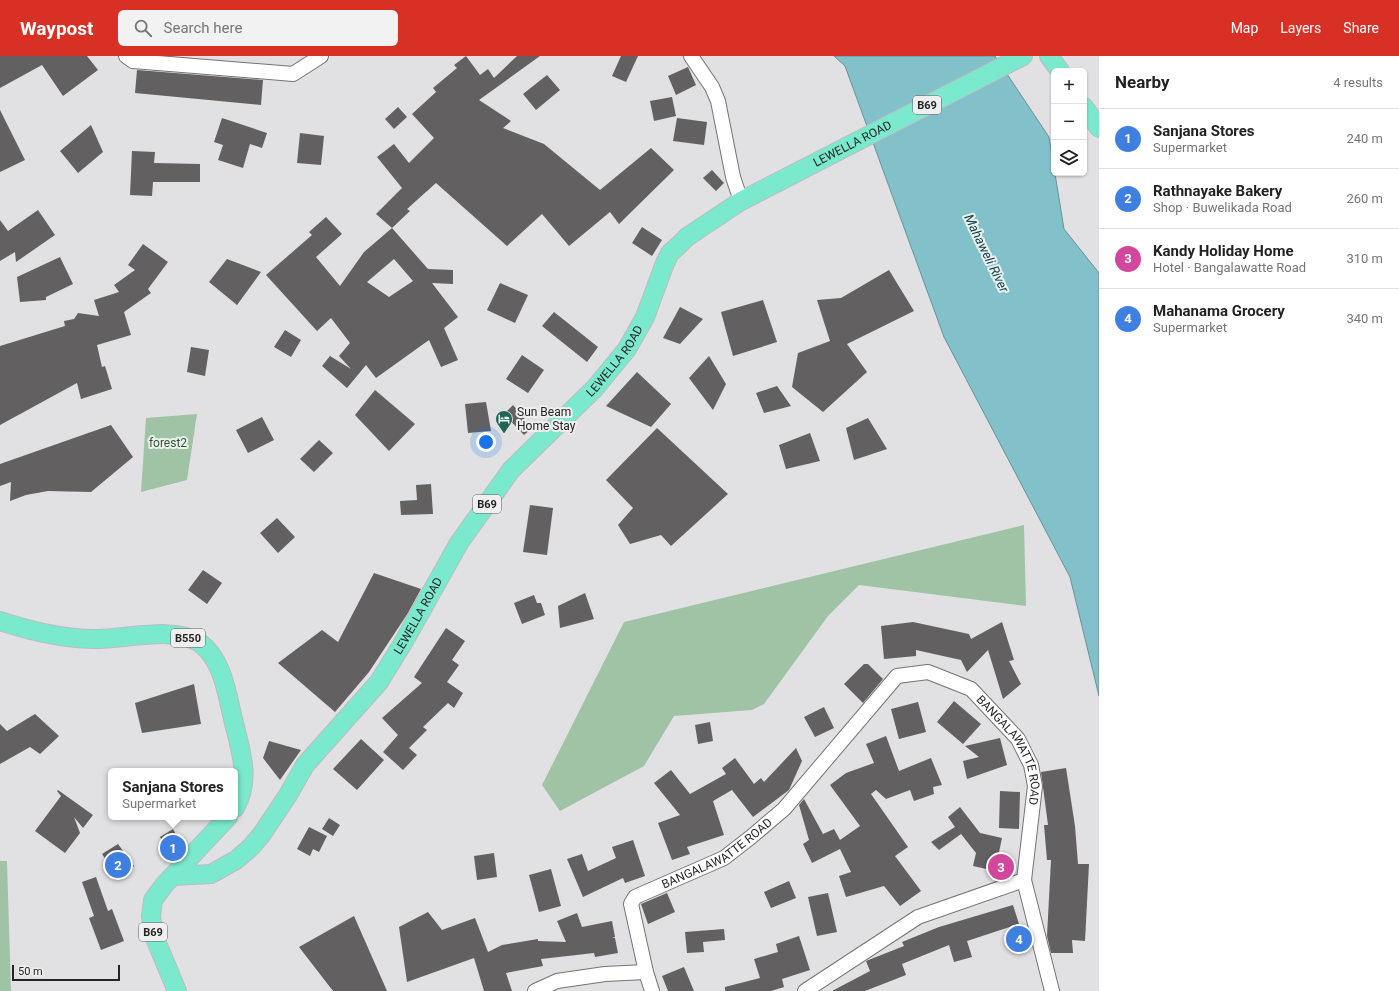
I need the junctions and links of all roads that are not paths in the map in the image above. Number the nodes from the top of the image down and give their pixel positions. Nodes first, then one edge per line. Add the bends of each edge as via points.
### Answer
1 (126, 56) edge
2 (321, 56) edge
3 (691, 56) edge
4 (1023, 56) edge
5 (1049, 56) edge
6 (1058, 68) edge
7 (1087, 112) edge
8 (1099, 128) edge
9 (740, 202) junction
10 (0, 621) edge
11 (238, 801) edge
12 (225, 820) edge
13 (174, 876) junction
14 (1024, 880) junction
15 (646, 972) junction
16 (177, 991) edge
17 (535, 991) edge
18 (652, 991) edge
19 (805, 991) edge
20 (1052, 991) edge

1 - 2 street via 133,61 293,74
3 - 9 street via 712,87 718,101
4 - 9 main road, LEWELLA ROAD / B69
5 - 6 main road
7 - 8 main road
9 - 13 main road, LEWELLA ROAD / B69 via 687,237 670,253 645,317 627,349 595,388 511,470 459,543 385,672 306,766 276,815 251,848 211,874
10 - 11 main road, B550 via 40,633 93,639 166,634 187,637 200,643 212,656 221,672 242,754 245,776 244,787
12 - 13 main road
13 - 16 main road, B69 via 157,893 153,900 151,916 158,951
14 - 15 street, BANGALAWATTE ROAD via 1035,786 1031,765 1018,739 971,689 928,672 897,676 784,809 751,837 724,858 635,897 631,904
14 - 19 street via 918,917
14 - 20 street
15 - 17 street via 605,974 557,981
15 - 18 street, BANGALAWATTE ROAD

